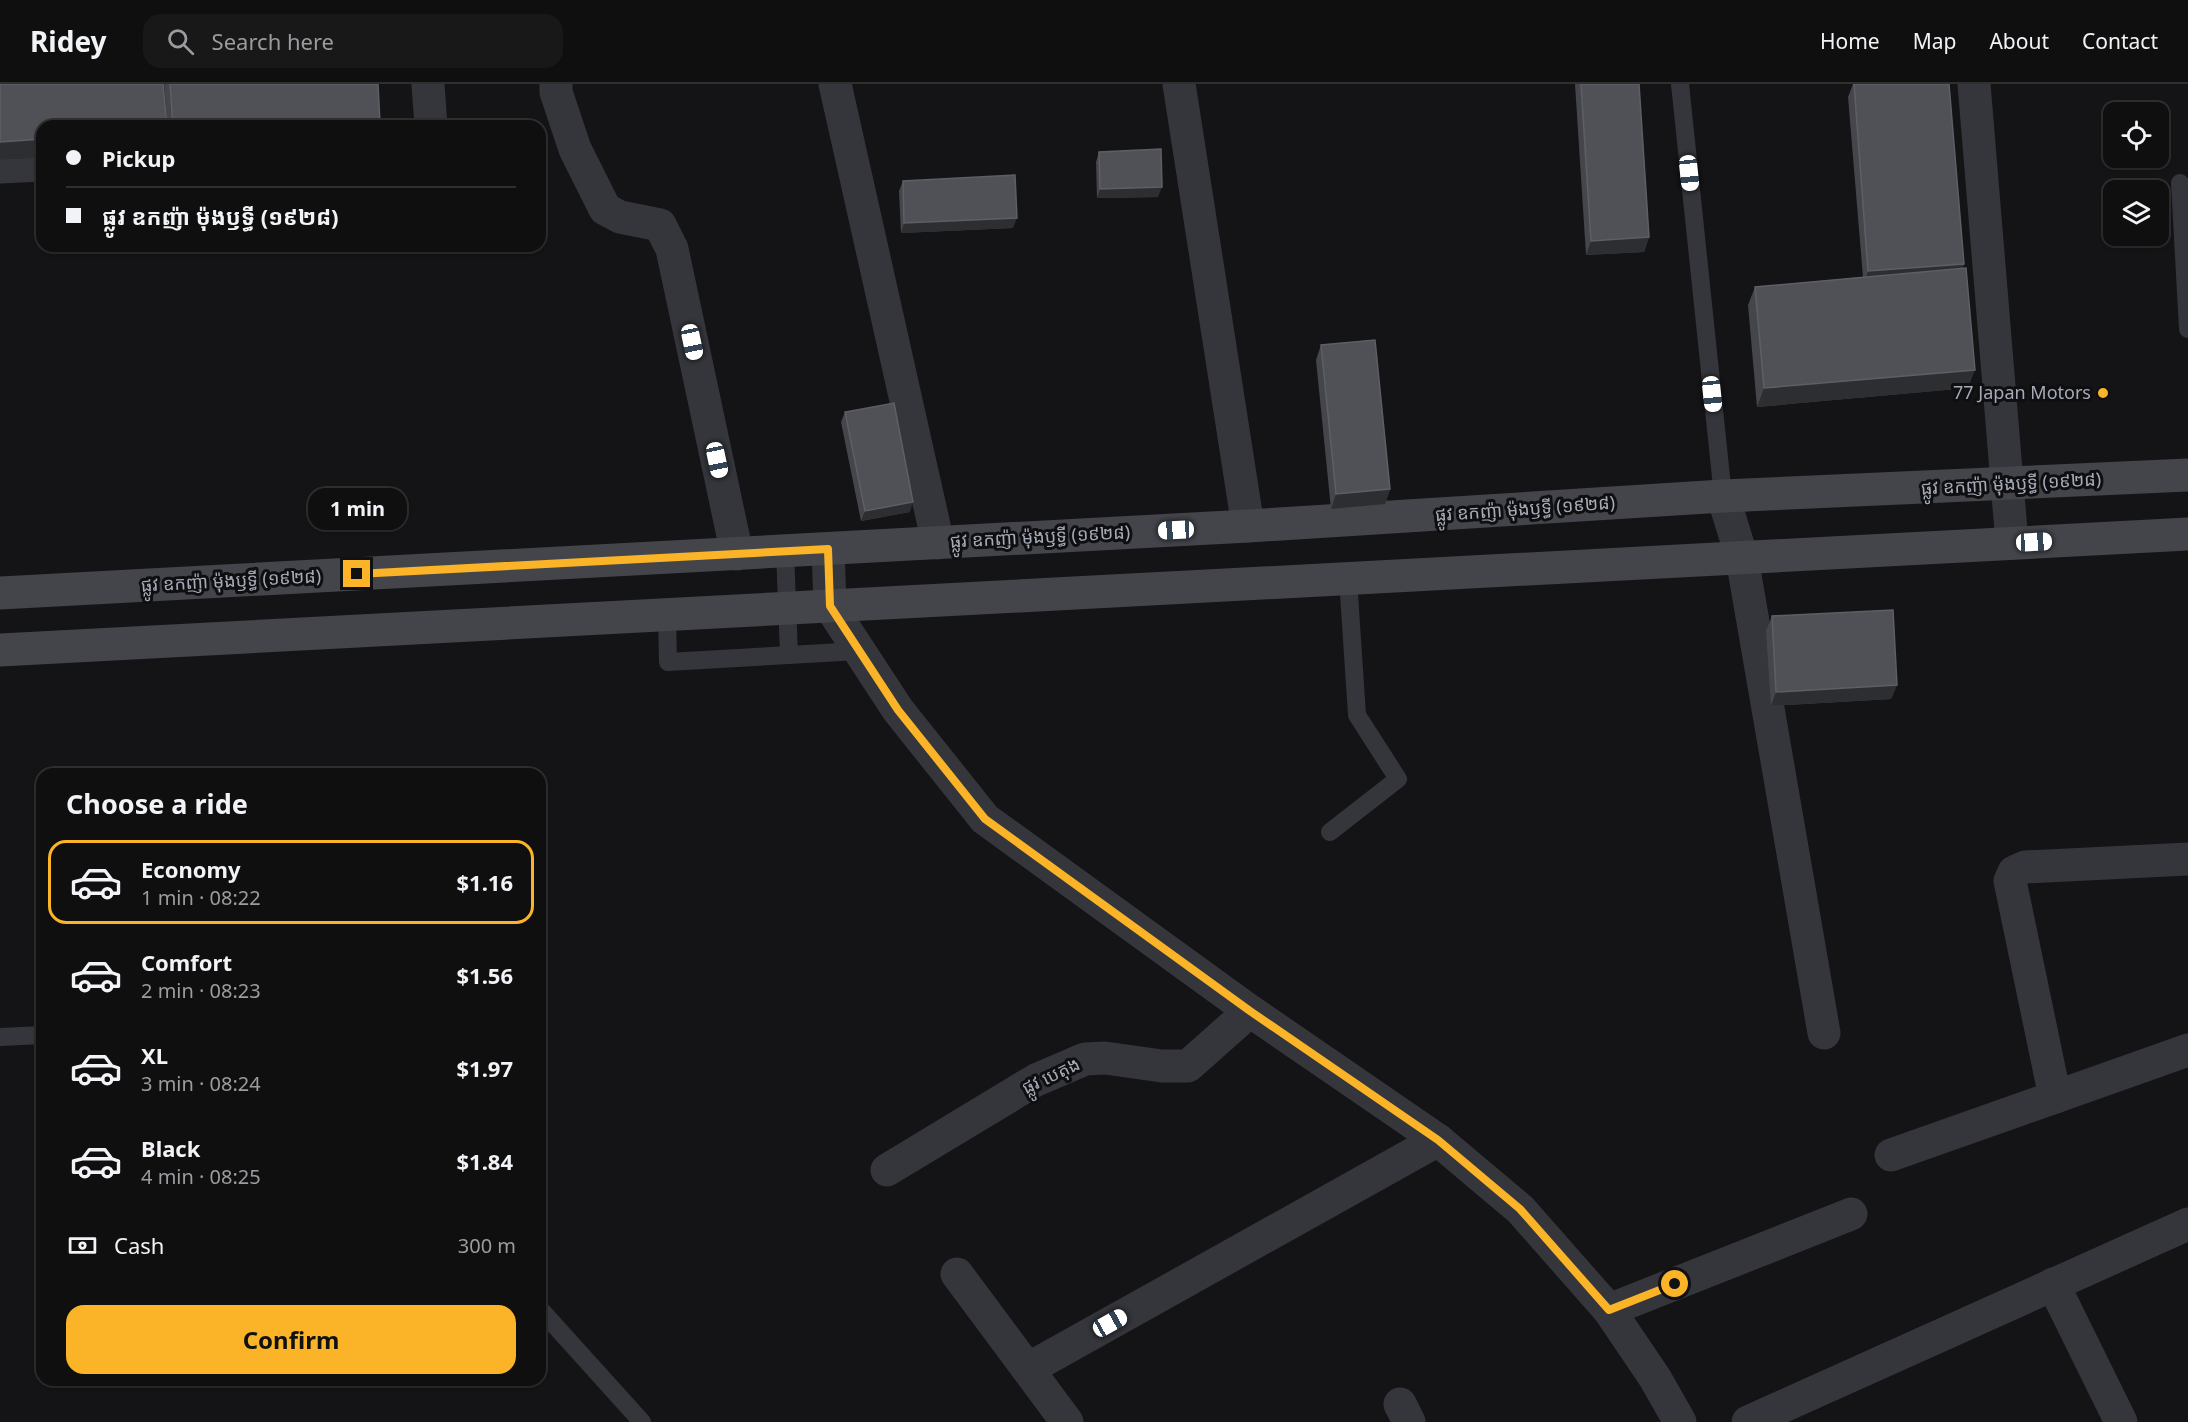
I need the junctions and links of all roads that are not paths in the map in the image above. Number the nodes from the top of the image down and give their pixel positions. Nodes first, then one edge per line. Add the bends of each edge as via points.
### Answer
1 (428, 84) edge
2 (556, 84) edge
3 (835, 84) edge
4 (1179, 84) edge
5 (1680, 84) edge
6 (1974, 84) edge
7 (431, 120) edge
8 (36, 165) edge
9 (0, 167) edge
10 (2180, 183) dead end
11 (2188, 329) edge
12 (2188, 475) edge
13 (2006, 485) junction
14 (1723, 496) junction
15 (1248, 526) junction
16 (2188, 534) edge
17 (938, 543) junction
18 (2012, 543) junction
19 (828, 549) junction
20 (785, 551) junction
21 (737, 554) junction
22 (1742, 558) junction
23 (1348, 579) junction
24 (0, 593) edge
25 (830, 606) junction
26 (787, 609) junction
27 (667, 615) junction
28 (0, 650) edge
29 (859, 651) junction
30 (789, 655) junction
31 (1330, 832) dead end
32 (2188, 859) edge
33 (1250, 1011) junction
34 (1824, 1032) dead end
35 (36, 1035) edge
36 (0, 1037) edge
37 (2188, 1050) edge
38 (2055, 1096) junction
39 (1438, 1140) junction
40 (1891, 1155) dead end
41 (888, 1170) dead end
42 (1851, 1214) dead end
43 (2188, 1224) edge
44 (957, 1274) dead end
45 (2053, 1284) junction
46 (1609, 1310) junction
47 (546, 1317) edge
48 (1028, 1369) junction
49 (642, 1422) edge
50 (1067, 1422) edge
51 (1680, 1422) edge
52 (1748, 1422) edge
53 (2121, 1422) edge

1 - 7 street
2 - 21 street via 575,149 605,209 620,217 660,225 672,249
3 - 17 street
4 - 15 street
5 - 14 lane
6 - 13 street
8 - 9 street
10 - 11 lane
12 - 13 main road, ផ្លូវ ឧកញ៉ា ម៉ុងឫទ្ធី (១៩២៨)
13 - 14 main road, ផ្លូវ ឧកញ៉ា ម៉ុងឫទ្ធី (១៩២៨)
13 - 18 street
14 - 15 main road, ផ្លូវ ឧកញ៉ា ម៉ុងឫទ្ធី (១៩២៨)
14 - 22 street
15 - 17 main road, ផ្លូវ ឧកញ៉ា ម៉ុងឫទ្ធី (១៩២៨)
16 - 18 main road
17 - 19 main road, ផ្លូវ ឧកញ៉ា ម៉ុងឫទ្ធី (១៩២៨)
18 - 22 main road
19 - 20 main road, ផ្លូវ ឧកញ៉ា ម៉ុងឫទ្ធី (១៩២៨)
19 - 25 street
20 - 21 main road, ផ្លូវ ឧកញ៉ា ម៉ុងឫទ្ធី (១៩២៨)
20 - 26 lane
21 - 24 main road, ផ្លូវ ឧកញ៉ា ម៉ុងឫទ្ធី (១៩២៨)
22 - 23 main road
22 - 34 street
23 - 25 main road
23 - 31 lane via 1357,715 1398,779
25 - 26 main road
25 - 29 street
26 - 27 main road
26 - 30 lane
27 - 28 main road
27 - 30 lane via 668,662
29 - 30 lane
29 - 33 street via 898,710 985,819
32 - 38 street via 2025,867 2014,872 2010,881
33 - 39 street
33 - 41 street, ផ្លូវ បេតុង via 1188,1066 1085,1059 1036,1080
35 - 36 lane
37 - 38 street
38 - 40 street
39 - 46 street via 1520,1209
39 - 48 street
42 - 46 street
43 - 45 street
44 - 48 street
45 - 52 street
45 - 53 street
46 - 51 street
47 - 49 lane
48 - 50 street

